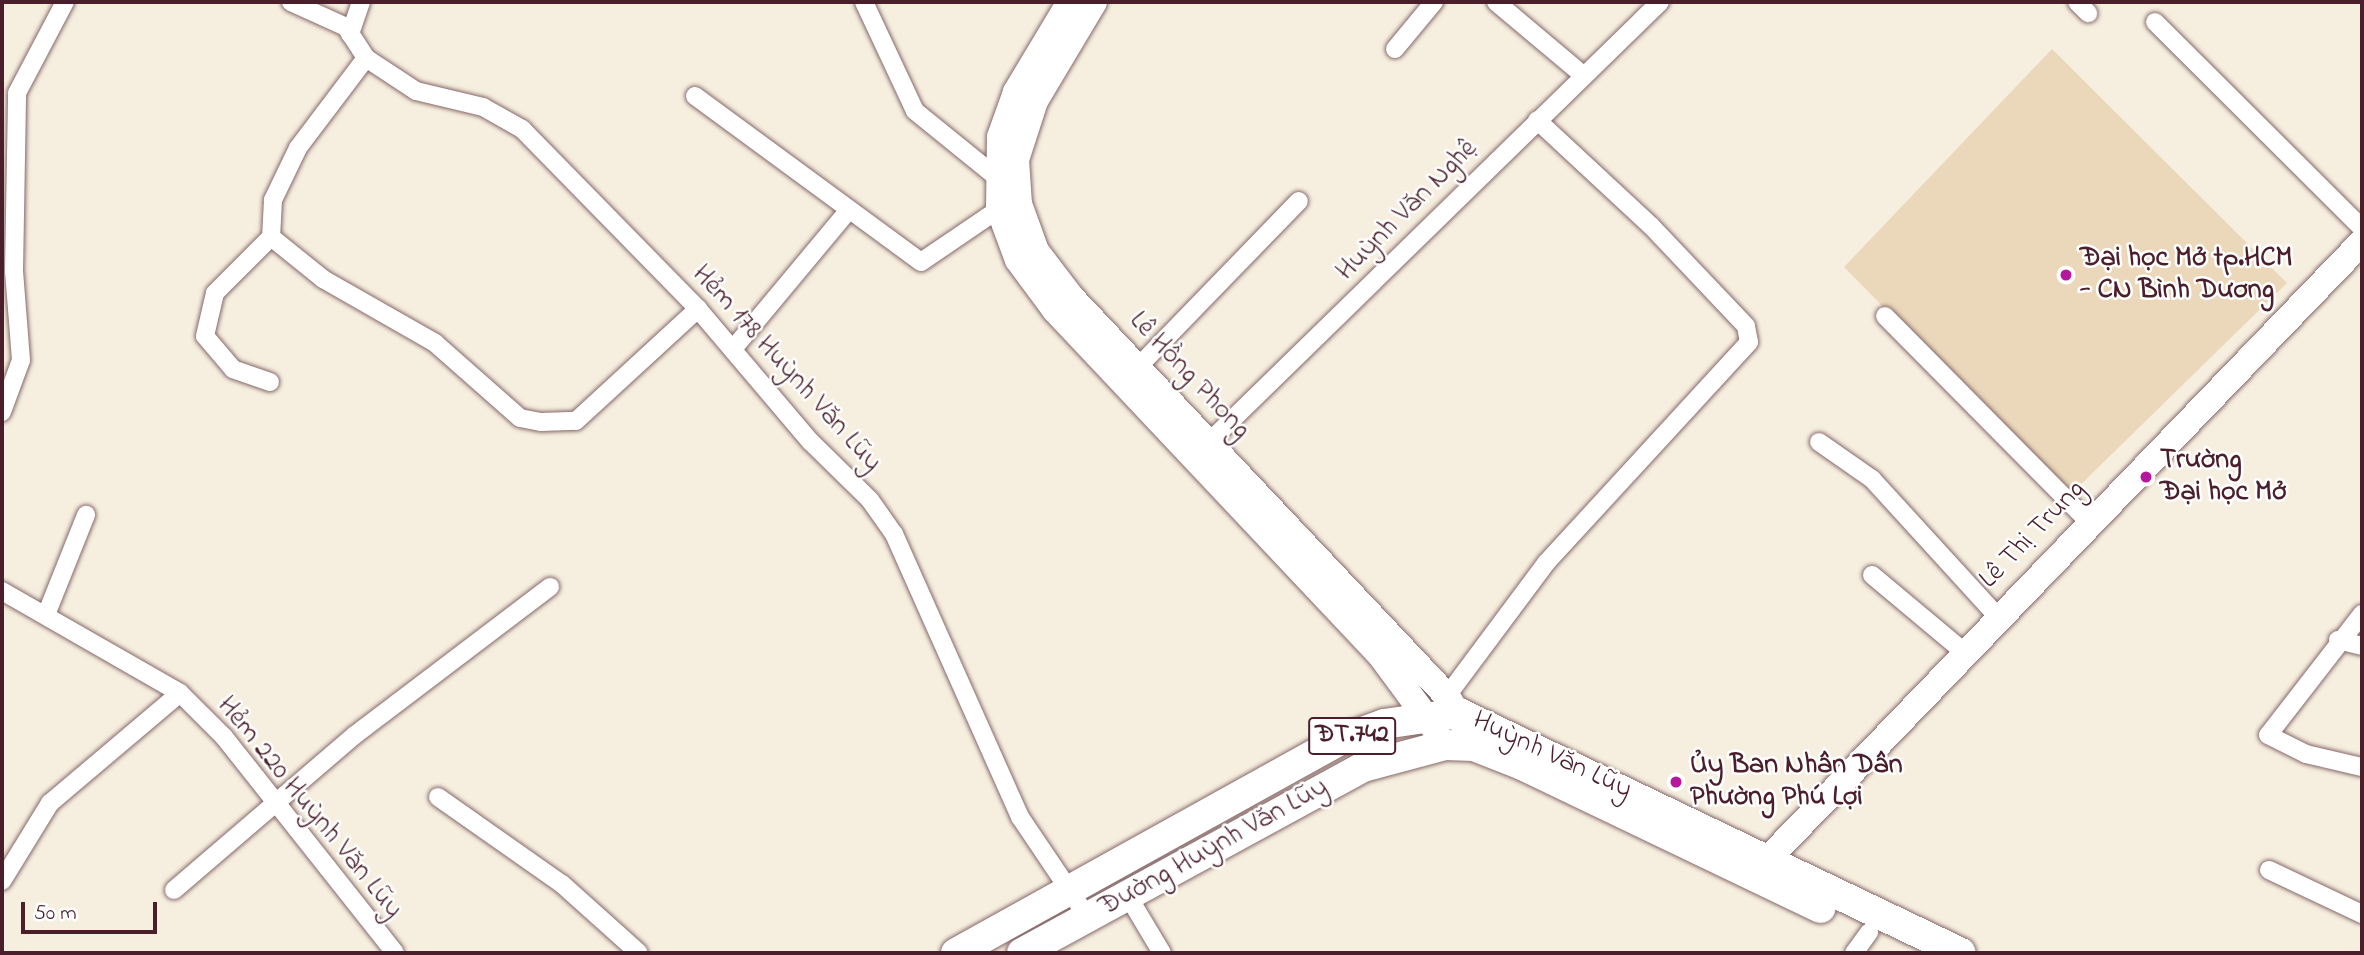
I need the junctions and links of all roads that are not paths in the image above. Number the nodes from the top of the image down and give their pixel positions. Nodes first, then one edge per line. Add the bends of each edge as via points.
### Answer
1 (65, 2) edge
2 (291, 2) edge
3 (361, 2) edge
4 (864, 2) edge
5 (1070, 2) edge
6 (1094, 2) edge
7 (1434, 2) edge
8 (1496, 2) edge
9 (1660, 2) edge
10 (2155, 22) dead end
11 (351, 34) junction
12 (1395, 49) dead end
13 (366, 58) junction
14 (1583, 75) junction
15 (9, 93) edge
16 (695, 96) dead end
17 (1537, 120) junction
18 (999, 180) junction
19 (1299, 201) dead end
20 (999, 209) junction
21 (847, 212) junction
22 (271, 237) junction
23 (2361, 243) edge
24 (698, 309) junction
25 (1885, 316) dead end
26 (733, 349) junction
27 (1138, 367) junction
28 (270, 383) dead end
29 (2, 412) edge
30 (1819, 442) dead end
31 (1201, 450) junction
32 (86, 515) dead end
33 (2089, 522) junction
34 (1872, 575) dead end
35 (550, 587) dead end
36 (2, 591) edge
37 (2362, 614) edge
38 (46, 615) junction
39 (1998, 617) junction
40 (2339, 640) junction
41 (2362, 646) edge
42 (1964, 652) junction
43 (180, 692) junction
44 (1444, 708) junction
45 (1459, 746) junction
46 (2362, 767) edge
47 (438, 797) dead end
48 (272, 804) junction
49 (1763, 869) junction
50 (5, 870) edge
51 (2269, 870) dead end
52 (174, 890) dead end
53 (1066, 892) junction
54 (1128, 896) junction
55 (2362, 914) edge
56 (1088, 918) junction
57 (1862, 942) edge
58 (395, 953) edge
59 (639, 953) edge
60 (956, 953) edge
61 (1022, 953) edge
62 (1162, 953) edge
63 (1916, 953) edge
64 (1961, 953) edge

1 - 15 street
2 - 11 street, Hẻm 178 Huỳnh Văn Lũy
3 - 11 street
4 - 18 street via 915,111
5 - 18 street, Lê Hồng Phong via 1016,92 1000,137
6 - 27 street, Lê Hồng Phong via 1035,101 1016,160 1019,204 1036,251
7 - 12 street
8 - 14 street
9 - 14 street, Huỳnh Văn Nghệ
10 - 23 street
11 - 13 street, Hẻm 178 Huỳnh Văn Lũy
13 - 22 street via 298,148 273,200
13 - 24 street, Hẻm 178 Huỳnh Văn Lũy via 436,101 483,107 522,129
14 - 17 street, Huỳnh Văn Nghệ
15 - 29 street via 21,360
16 - 21 street
17 - 31 street, Huỳnh Văn Nghệ
17 - 44 street via 1650,225 1746,326 1749,342 1546,563
18 - 20 street, Lê Hồng Phong
19 - 27 street
20 - 21 street via 921,262
20 - 31 street, Lê Hồng Phong via 1018,260 1055,310
21 - 26 street
22 - 24 street via 323,279 435,343 520,418 541,422 576,421
22 - 28 street via 215,293 205,336 233,369
23 - 33 street, Lê Thị Trung
24 - 26 street, Hẻm 178 Huỳnh Văn Lũy
25 - 33 street
26 - 53 street, Hẻm 178 Huỳnh Văn Lũy via 894,534 976,725
27 - 31 street, Lê Hồng Phong
30 - 39 street via 1872,479
31 - 44 street, Lê Hồng Phong via 1327,595
32 - 38 street
33 - 39 street, Lê Thị Trung
34 - 42 street
35 - 48 street
36 - 38 street, Hẻm 220 Huỳnh Văn Lũy
37 - 40 street
38 - 43 street, Hẻm 220 Huỳnh Văn Lũy
39 - 42 street, Lê Thị Trung
40 - 41 street
40 - 46 street via 2268,735 2306,754
42 - 49 street, Lê Thị Trung
43 - 48 street, Hẻm 220 Huỳnh Văn Lũy via 224,737
43 - 50 street via 50,803
44 - 45 street, Lê Hồng Phong
44 - 49 main road, Huỳnh Văn Lũy
44 - 53 main road, ĐT.742 via 1338,741
45 - 49 main road
45 - 54 main road, Đường Huỳnh Văn Lũy / ĐT.742 via 1363,767
47 - 59 street via 562,884
48 - 52 street
48 - 58 street, Hẻm 220 Huỳnh Văn Lũy
49 - 57 main road, Huỳnh Văn Lũy
49 - 64 main road, Huỳnh Văn Lũy
51 - 55 street
53 - 56 street, Hẻm 178 Huỳnh Văn Lũy
53 - 60 main road, ĐT.742
54 - 56 main road, Đường Huỳnh Văn Lũy / ĐT.742
54 - 62 street
56 - 61 main road, Đường Huỳnh Văn Lũy / ĐT.742
57 - 63 main road, Huỳnh Văn Lũy

